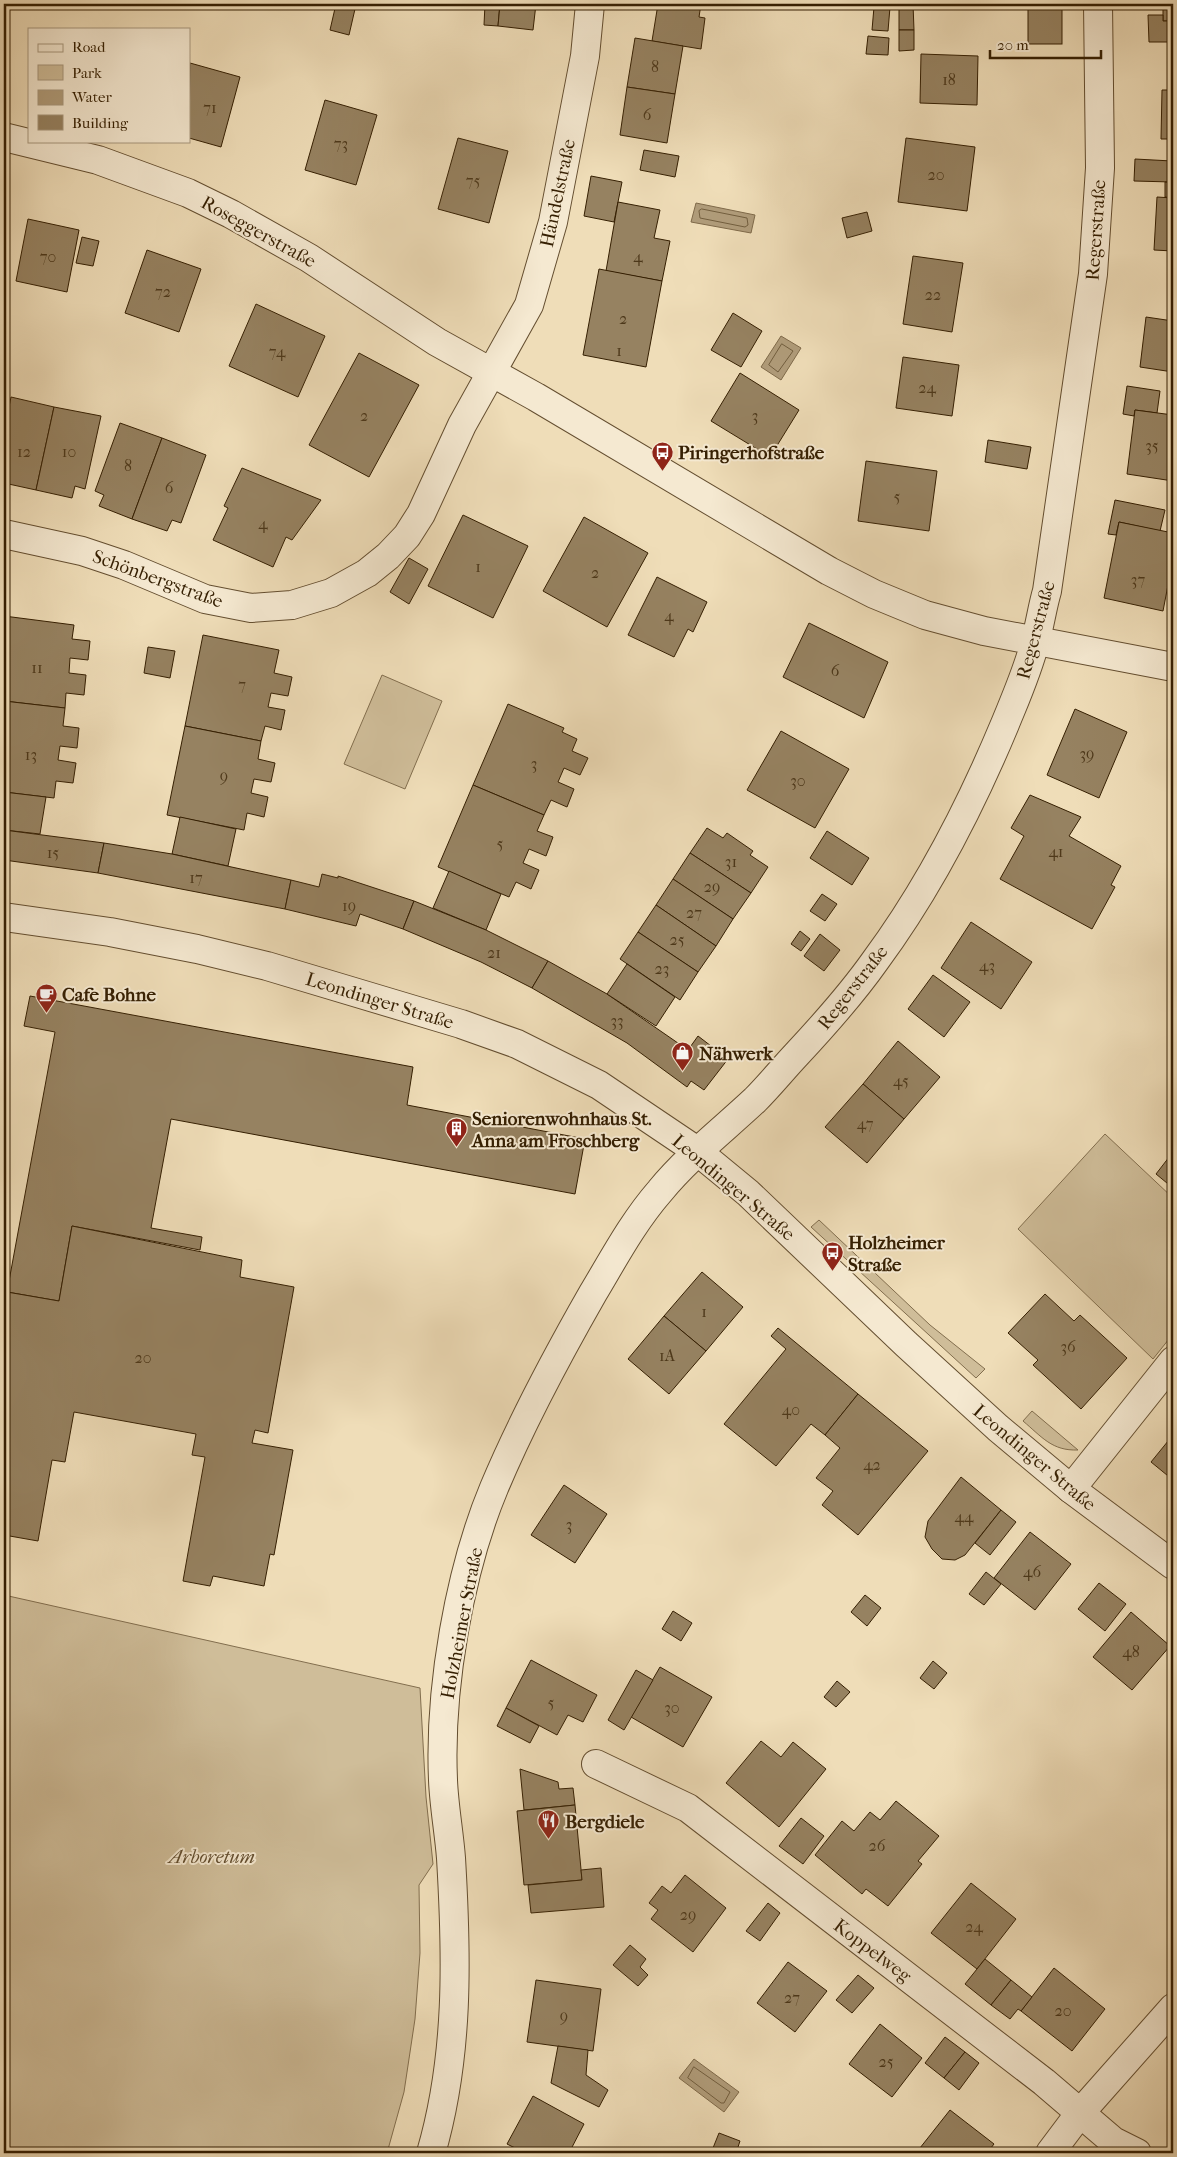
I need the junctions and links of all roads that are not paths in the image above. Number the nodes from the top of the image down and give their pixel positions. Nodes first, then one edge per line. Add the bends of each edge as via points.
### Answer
1 (590, 4) edge
2 (1098, 4) edge
3 (4, 137) edge
4 (493, 373) junction
5 (4, 534) edge
6 (1036, 640) junction
7 (1173, 667) edge
8 (4, 917) edge
9 (697, 1151) junction
10 (1173, 1361) edge
11 (1071, 1490) junction
12 (1173, 1566) edge
13 (596, 1764) dead end
14 (1173, 2008) edge
15 (1080, 2113) junction
16 (431, 2153) edge
17 (1050, 2153) edge
18 (1137, 2153) edge

1 - 4 street, Händelstraße via 585,56 553,222 529,305
2 - 6 street, Regerstraße via 1100,168 1093,274 1047,591
3 - 4 street, Roseggerstraße via 98,160 188,192 309,258 437,342
4 - 5 street, Schönbergstraße via 462,425 407,536 367,573 331,593 292,604 250,608 205,599 82,551
4 - 6 street via 829,571 874,594 925,615 984,632
6 - 7 street
6 - 9 street, Regerstraße via 989,762 954,836 920,896 838,1010 757,1098
8 - 9 street, Leondinger Straße via 198,948 461,1024 517,1044 600,1085
9 - 11 street, Leondinger Straße via 762,1206 963,1396
9 - 16 street, Holzheimer Straße via 660,1190 630,1230 561,1350 492,1492 469,1566 451,1650 444,1709 443,1780 456,1961 451,2050 440,2122
10 - 11 street
11 - 12 street, Leondinger Straße
13 - 15 street, Koppelweg via 688,1808
14 - 15 street
15 - 17 street
15 - 18 street, Koppelweg via 1113,2141

